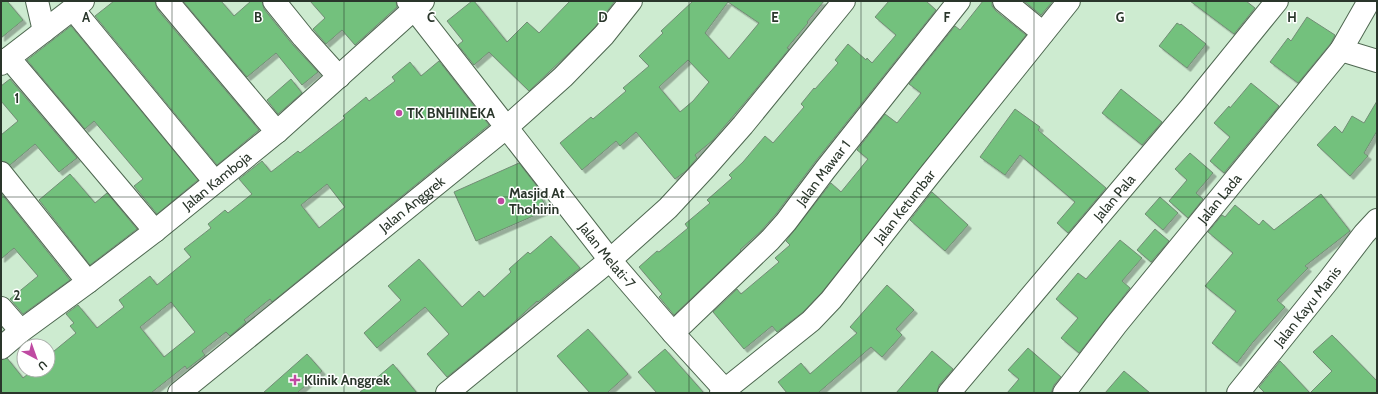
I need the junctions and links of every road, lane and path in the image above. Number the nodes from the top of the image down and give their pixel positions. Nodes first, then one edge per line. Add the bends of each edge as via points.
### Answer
1 (37, 1) edge
2 (168, 1) edge
3 (274, 1) edge
4 (631, 1) edge
5 (844, 1) edge
6 (959, 1) edge
7 (1004, 1) edge
8 (1069, 1) edge
9 (1277, 1) edge
10 (1369, 1) edge
11 (415, 4) edge
12 (78, 5) edge
13 (44, 31) junction
14 (1043, 33) junction
15 (1341, 50) junction
16 (5, 61) edge
17 (1377, 61) edge
18 (339, 77) junction
19 (508, 127) junction
20 (277, 132) junction
21 (1, 173) edge
22 (215, 182) junction
23 (1377, 220) edge
24 (155, 231) junction
25 (610, 260) junction
26 (88, 282) junction
27 (1, 308) edge
28 (21, 331) junction
29 (673, 333) junction
30 (1, 348) edge
31 (723, 391) edge
32 (179, 393) edge
33 (447, 393) edge
34 (949, 393) edge
35 (1064, 393) edge
36 (1238, 393) edge

1 - 13 street
2 - 20 street
3 - 18 street
4 - 19 street, Jalan Anggrek via 604,35 563,77
5 - 25 street via 706,168 668,208
6 - 29 street, Jalan Mawar 1 via 774,236
7 - 14 street
8 - 14 street, Jalan Ketumbar
9 - 34 street, Jalan Pala via 1186,113
10 - 15 street, Jalan Lada
11 - 18 street, Jalan Kamboja
11 - 19 street, Jalan Melati-7
12 - 13 street
12 - 22 street
13 - 16 street
14 - 31 street, Jalan Ketumbar via 831,300 811,321
15 - 17 street
15 - 35 street, Jalan Lada via 1116,325
16 - 24 street
18 - 20 street, Jalan Kamboja
19 - 25 street, Jalan Melati-7
19 - 32 street, Jalan Anggrek
20 - 22 street, Jalan Kamboja
21 - 26 street
22 - 24 street, Jalan Kamboja
23 - 36 street, Jalan Kayu Manis
24 - 26 street, Jalan Kamboja
25 - 29 street, Jalan Melati-7
25 - 33 street
26 - 28 street, Jalan Kamboja
27 - 28 street
28 - 30 street, Jalan Kamboja
29 - 31 street, Jalan Melati-7

